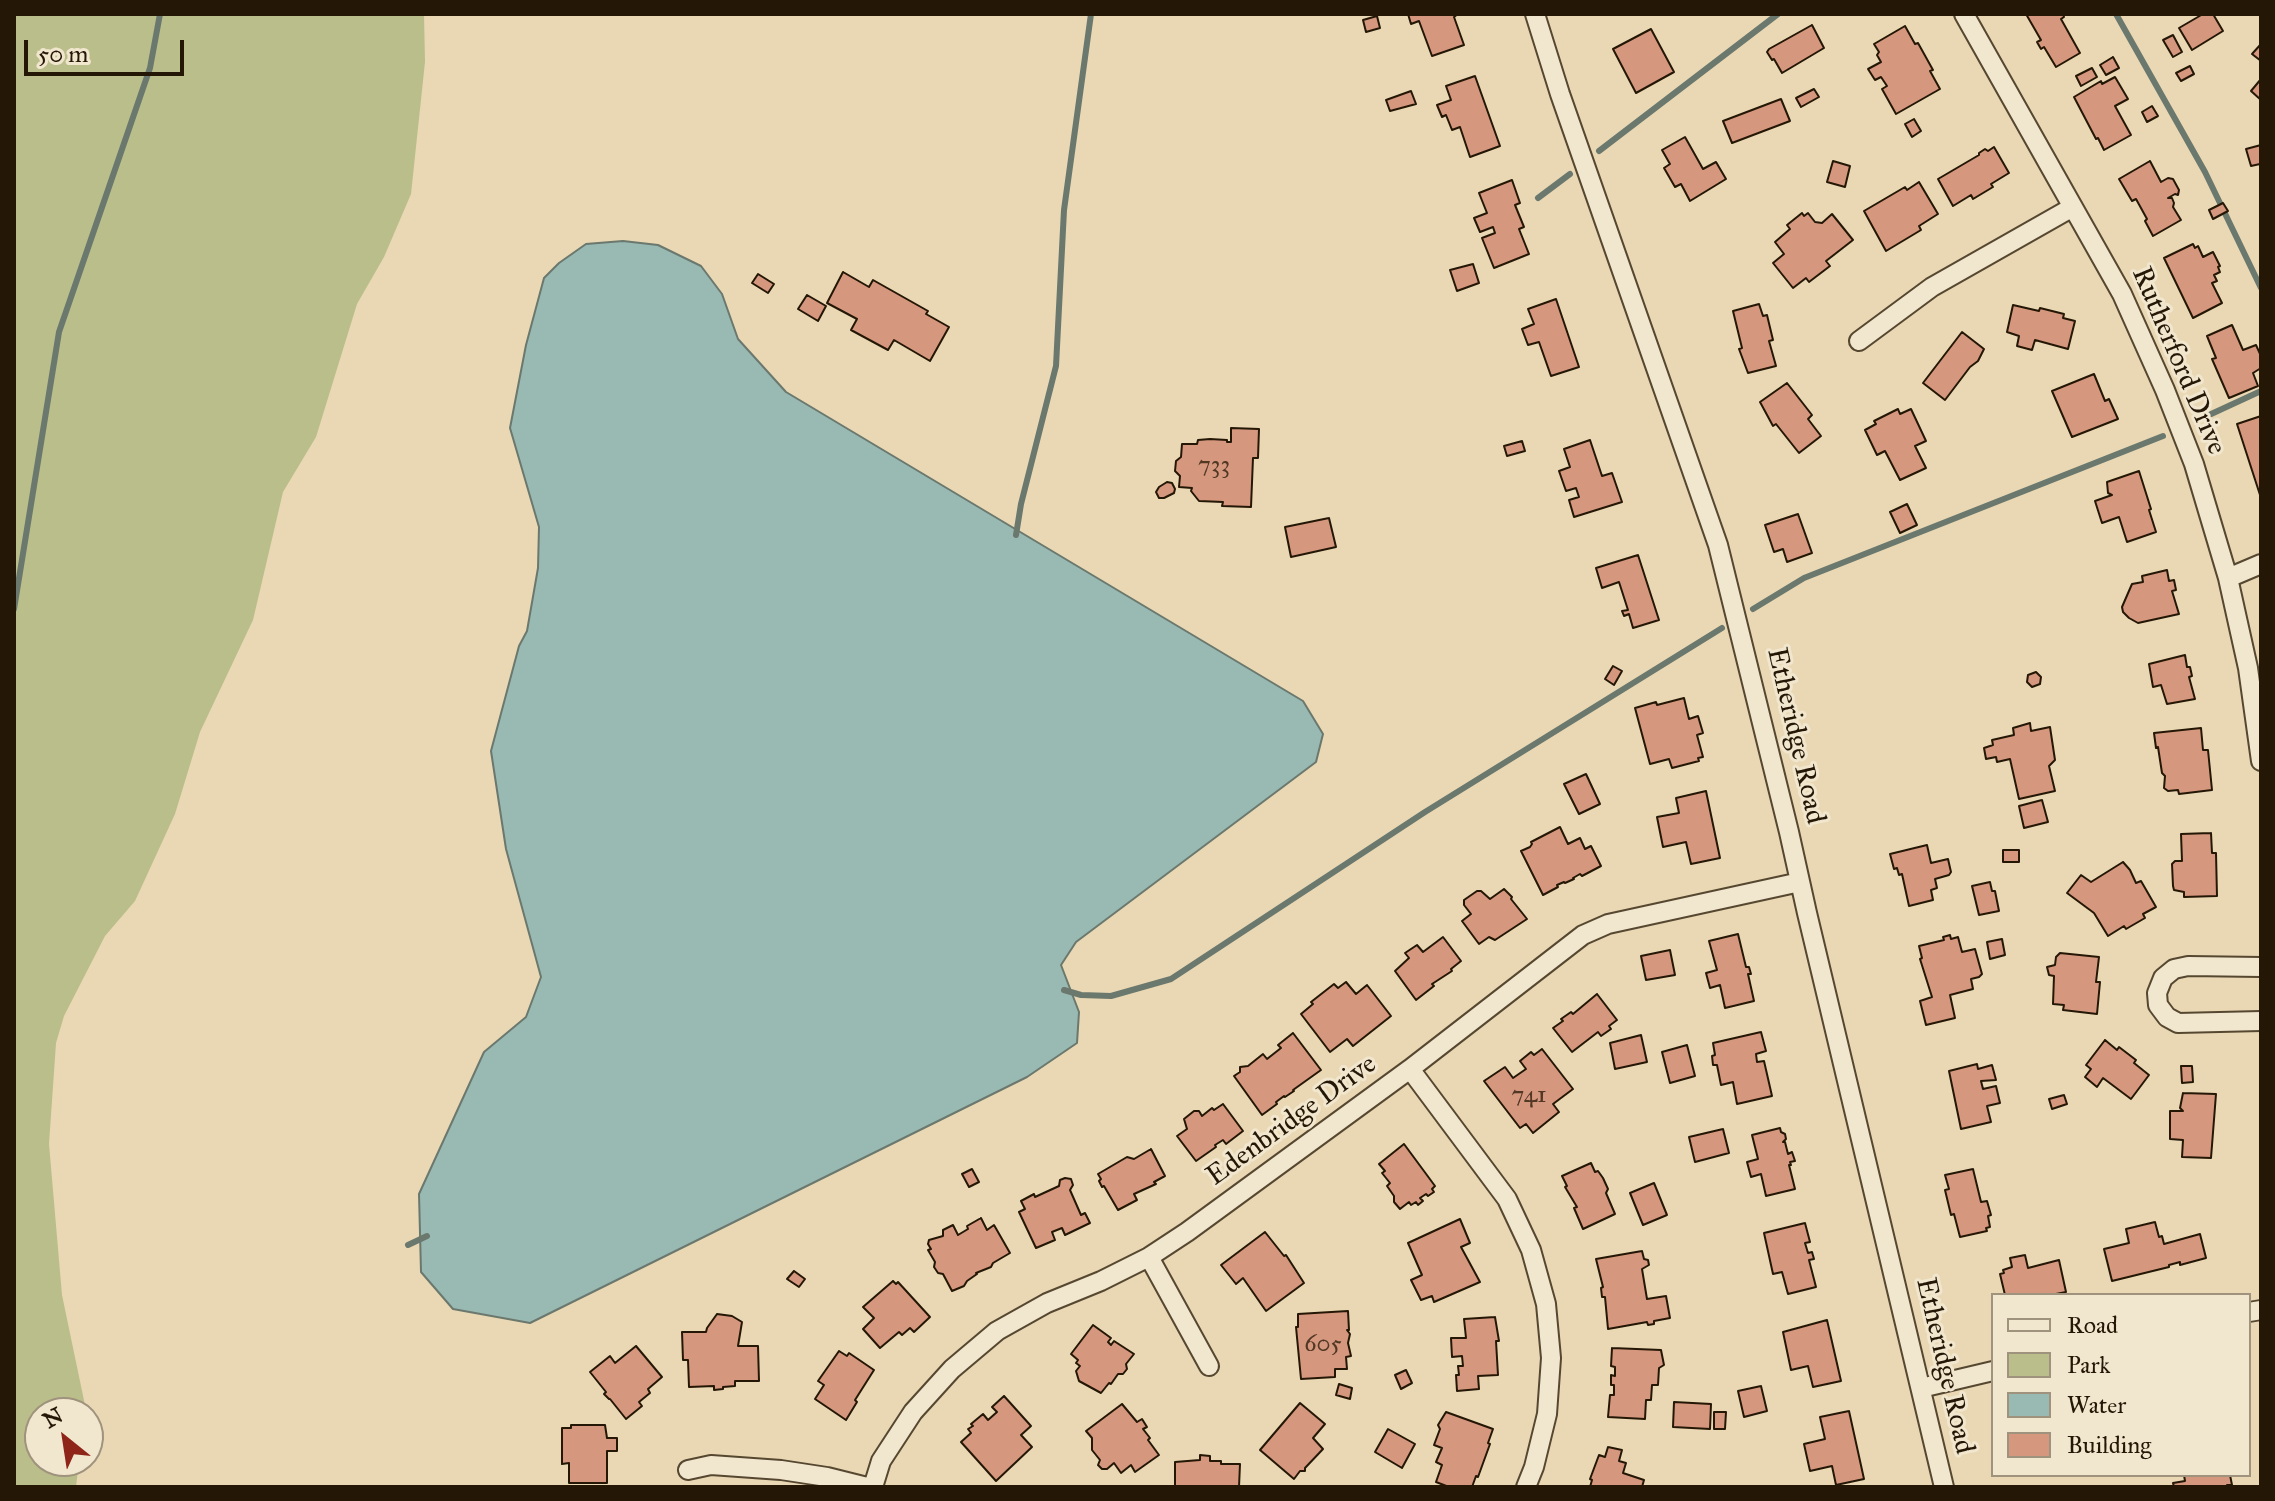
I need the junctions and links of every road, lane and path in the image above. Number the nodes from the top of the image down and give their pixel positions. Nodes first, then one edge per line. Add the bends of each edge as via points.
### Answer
1 (1535, 14) edge
2 (1964, 14) edge
3 (2073, 207) junction
4 (1859, 341) dead end
5 (2261, 564) edge
6 (2228, 578) junction
7 (2261, 761) edge
8 (1800, 882) junction
9 (2261, 967) edge
10 (2261, 1021) edge
11 (1410, 1069) junction
12 (1149, 1257) junction
13 (1209, 1366) dead end
14 (1991, 1371) edge
15 (1921, 1388) junction
16 (688, 1470) dead end
17 (870, 1487) edge
18 (1526, 1487) edge
19 (1944, 1487) edge

1 - 8 street, Etheridge Road via 1718,545
2 - 3 street, Rutherford Drive
3 - 4 street via 1932,287
3 - 6 street, Rutherford Drive via 2122,294 2165,390
5 - 6 street
6 - 7 street, Rutherford Drive
8 - 11 street, Edenbridge Drive via 1595,929
8 - 15 street, Etheridge Road
9 - 10 street via 2174,969 2157,993 2158,1005 2178,1023
11 - 12 street, Edenbridge Drive
11 - 18 street via 1507,1199 1539,1277 1551,1358 1547,1414
12 - 13 street
12 - 17 street, Edenbridge Drive via 1047,1303 997,1331 963,1359 913,1412
14 - 15 street
15 - 19 street, Etheridge Road
16 - 17 street via 711,1465 781,1470

